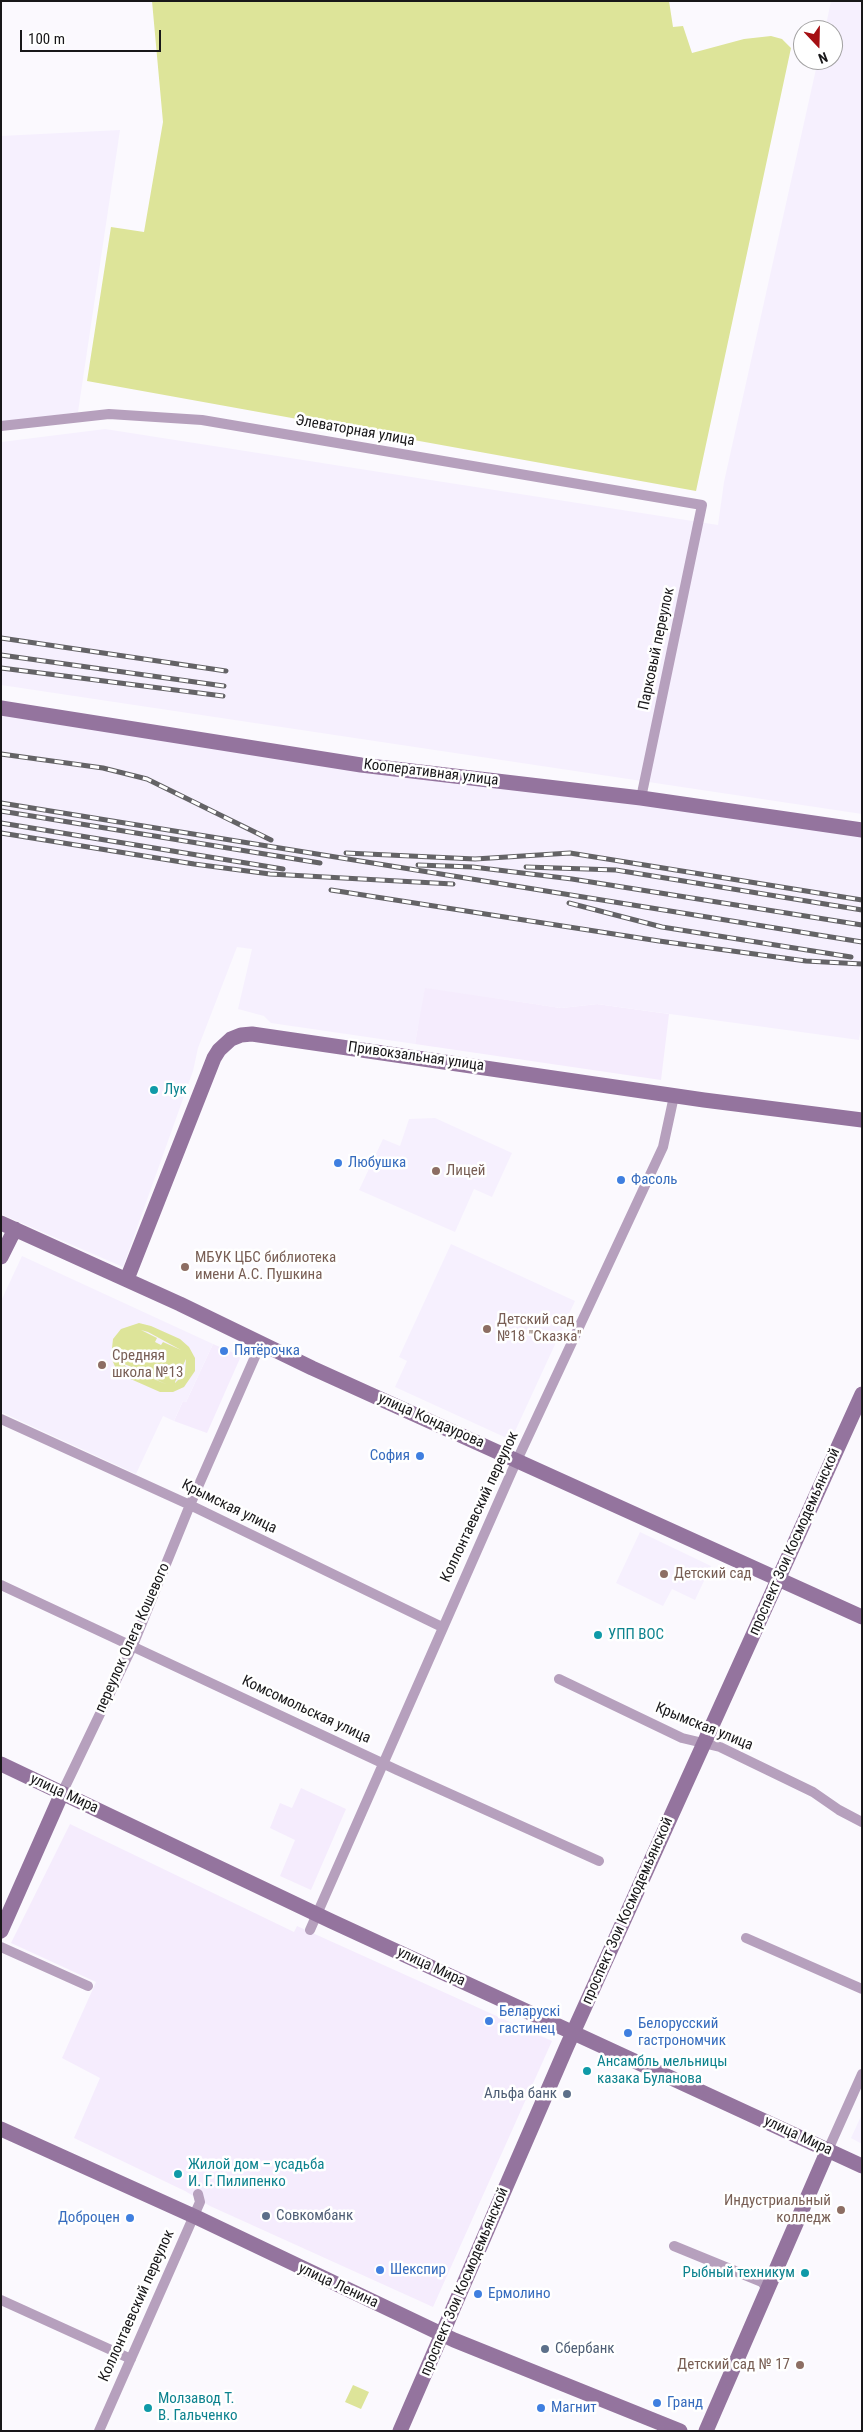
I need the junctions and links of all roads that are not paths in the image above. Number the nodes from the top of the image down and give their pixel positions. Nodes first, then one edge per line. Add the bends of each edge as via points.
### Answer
1 (1, 426) edge
2 (702, 506) joint
3 (1, 708) edge
4 (641, 798) junction
5 (862, 830) edge
6 (674, 1096) junction
7 (862, 1120) edge
8 (8, 1226) edge
9 (1, 1257) edge
10 (127, 1279) junction
11 (261, 1343) junction
12 (862, 1394) edge
13 (1, 1419) edge
14 (517, 1460) junction
15 (190, 1505) junction
16 (778, 1578) junction
17 (1, 1585) edge
18 (862, 1617) edge
19 (442, 1627) junction
20 (132, 1645) junction
21 (559, 1679) dead end
22 (704, 1742) junction
23 (383, 1763) junction
24 (1, 1764) edge
25 (62, 1793) junction
26 (862, 1822) edge
27 (599, 1861) dead end
28 (318, 1915) junction
29 (310, 1930) dead end
30 (1, 1931) edge
31 (746, 1938) dead end
32 (1, 1947) edge
33 (88, 1986) dead end
34 (862, 1989) edge
35 (574, 2032) junction
36 (862, 2074) edge
37 (1, 2129) edge
38 (828, 2150) junction
39 (862, 2166) edge
40 (198, 2194) dead end
41 (194, 2216) junction
42 (674, 2246) dead end
43 (767, 2289) junction
44 (1, 2300) edge
45 (442, 2334) junction
46 (131, 2359) junction
47 (99, 2431) edge
48 (400, 2431) edge
49 (680, 2431) edge
50 (706, 2431) edge

1 - 2 street, Элеваторная улица via 109,414 202,420
2 - 4 street, Парковый переулок
3 - 4 street, Кооперативная улица via 361,765
4 - 5 street, Кооперативная улица
6 - 7 street, Привокзальная улица
6 - 10 street, Привокзальная улица via 252,1034 241,1035 231,1039 214,1058
6 - 14 street, Коллонтаевский переулок via 662,1148
8 - 9 street
8 - 10 street, улица Кондаурова
10 - 11 street, улица Кондаурова
11 - 14 street, улица Кондаурова
11 - 15 street, переулок Олега Кошевого
12 - 16 street, проспект Зои Космодемьянской
13 - 15 street, Крымская улица
14 - 16 street, улица Кондаурова
14 - 19 street, Коллонтаевский переулок
15 - 19 street, Крымская улица
15 - 20 street, переулок Олега Кошевого
16 - 18 street, улица Кондаурова
16 - 22 street, проспект Зои Космодемьянской
17 - 20 street, Комсомольская улица
19 - 23 street, Коллонтаевский переулок
20 - 23 street, Комсомольская улица
20 - 25 street, переулок Олега Кошевого
21 - 22 street, Крымская улица via 682,1738
22 - 26 street, Крымская улица via 813,1792
22 - 35 street, проспект Зои Космодемьянской
23 - 27 street, Комсомольская улица
23 - 28 street, Коллонтаевский переулок
24 - 25 street, улица Мира
25 - 28 street, улица Мира
25 - 30 street, переулок Олега Кошевого
28 - 29 street, Коллонтаевский переулок
28 - 35 street, улица Мира
31 - 34 street
32 - 33 street
35 - 38 street, улица Мира
35 - 45 street, проспект Зои Космодемьянской
36 - 38 street
37 - 41 street, улица Ленина
38 - 39 street, улица Мира
38 - 43 street
40 - 41 street, Коллонтаевский переулок via 200,2202
41 - 45 street, улица Ленина
41 - 46 street, Коллонтаевский переулок
42 - 43 street via 762,2282
43 - 50 street
44 - 46 street
45 - 48 street, проспект Зои Космодемьянской
45 - 49 street, улица Ленина
46 - 47 street, Коллонтаевский переулок

